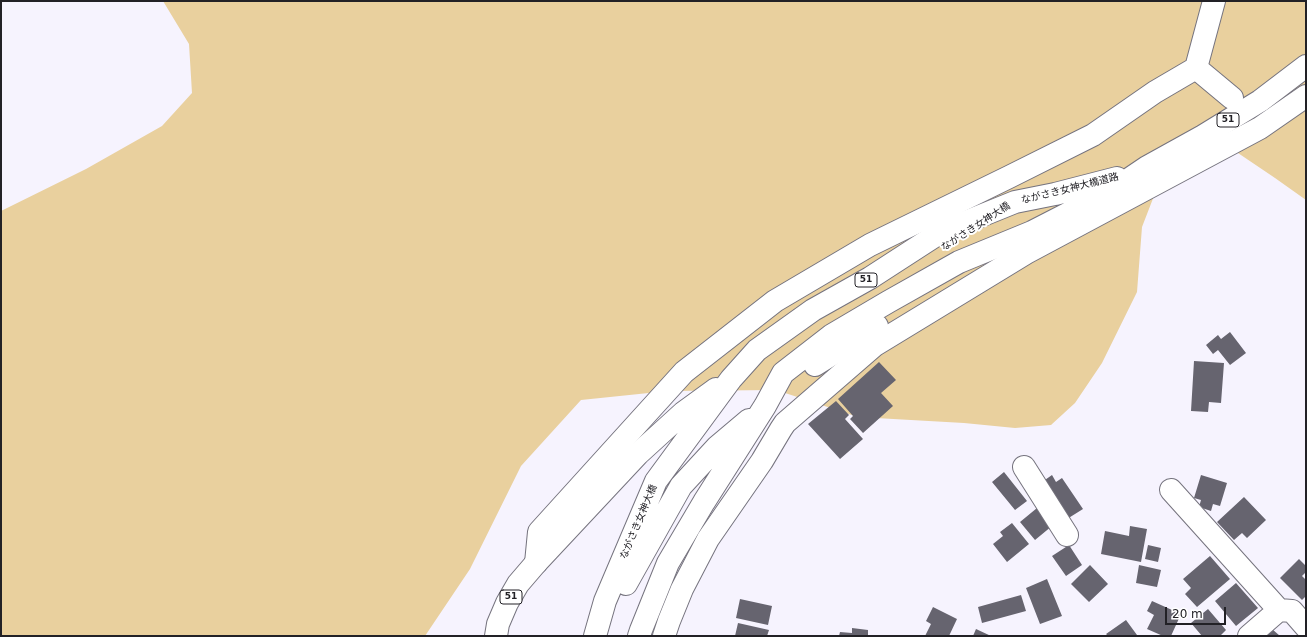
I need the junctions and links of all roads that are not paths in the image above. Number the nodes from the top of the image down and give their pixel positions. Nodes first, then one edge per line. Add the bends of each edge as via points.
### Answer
1 (1214, 1) edge
2 (1306, 66) edge
3 (1196, 68) junction
4 (1306, 96) edge
5 (1232, 98) dead end
6 (1147, 167) junction
7 (1015, 202) joint
8 (1032, 232) joint
9 (731, 379) junction
10 (764, 406) junction
11 (1024, 467) dead end
12 (1171, 490) dead end
13 (1067, 535) dead end
14 (536, 563) junction
15 (1279, 610) junction
16 (1306, 627) edge
17 (496, 636) edge
18 (595, 636) edge
19 (639, 636) edge
20 (664, 636) edge
21 (1249, 636) edge

1 - 3 main road
2 - 6 main road, ながさき女神大橋道路 / 51 via 1260,101
3 - 5 main road
3 - 14 main road via 1155,92 1093,135 870,245 775,300 684,372 674,383 539,532
4 - 20 main road via 1260,128 1026,253 875,345 785,423 708,539 682,589
6 - 7 main road, ながさき女神大橋道路 / 51 via 1109,181
6 - 8 main road, ながさき女神大橋道路 / 51 via 1110,192
7 - 9 main road, ながさき女神大橋 / 51 via 941,232 870,278 813,310 757,350
8 - 10 main road, ながさき女神大橋 / 51 via 832,354 787,384
9 - 14 main road, 51 via 683,413 638,454
9 - 18 main road, ながさき女神大橋 / 51 via 656,482 605,601
10 - 18 main road, ながさき女神大橋 / 51 via 717,447 681,486
10 - 19 main road, 51 via 668,563
11 - 13 main road
12 - 15 main road
14 - 17 main road, 51 via 518,584 507,603
15 - 16 main road via 1292,611
15 - 21 main road

